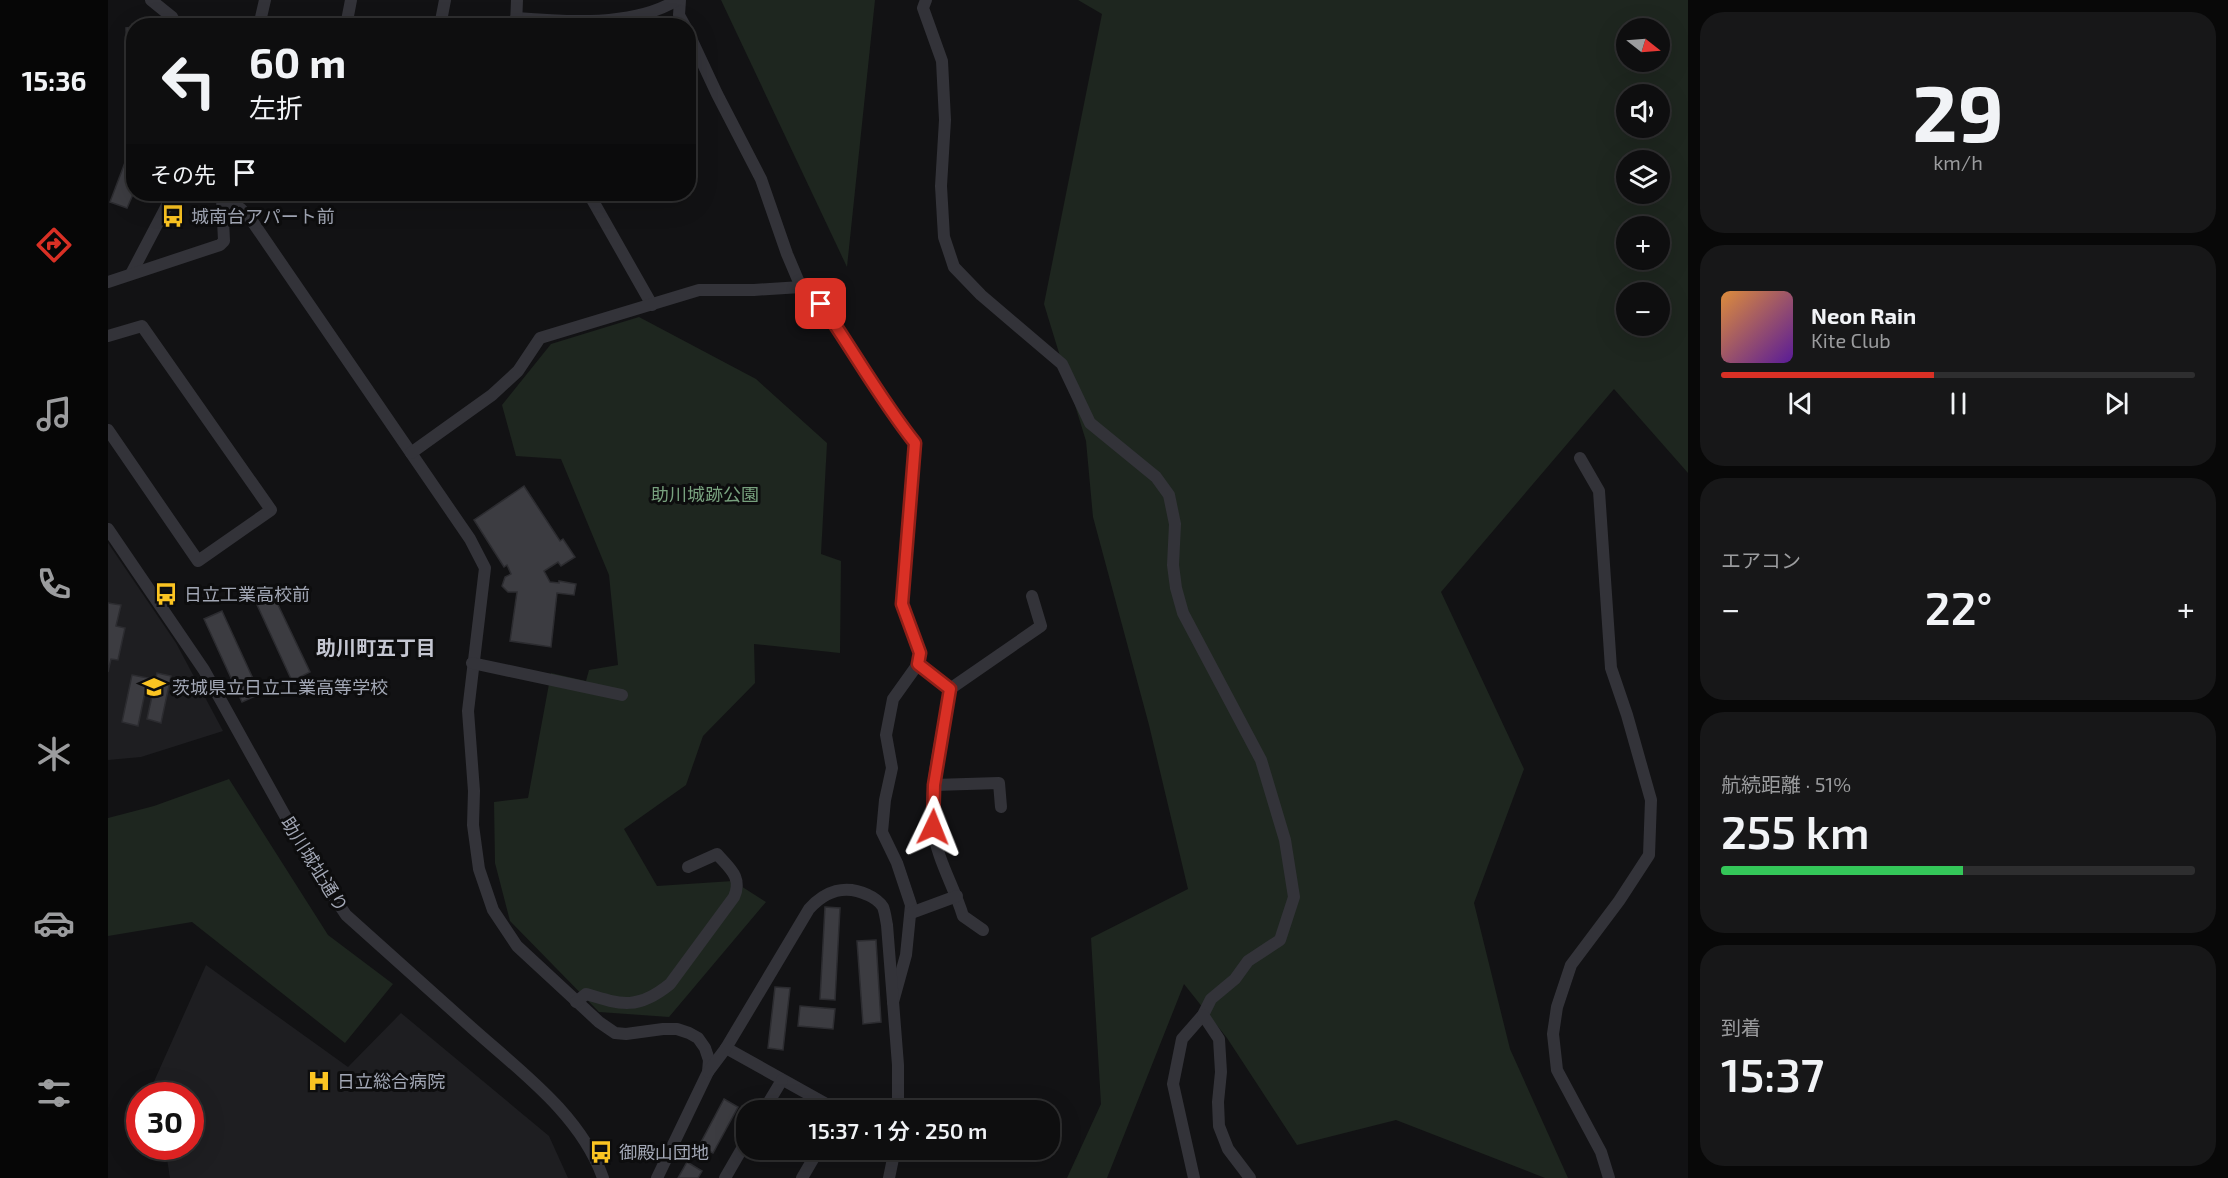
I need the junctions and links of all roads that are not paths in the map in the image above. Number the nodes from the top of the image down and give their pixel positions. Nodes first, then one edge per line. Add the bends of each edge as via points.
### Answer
1 (151, 0) edge
2 (265, 0) edge
3 (351, 0) edge
4 (445, 0) edge
5 (517, 0) edge
6 (679, 0) edge
7 (926, 0) edge
8 (173, 18) edge
9 (261, 18) edge
10 (348, 18) edge
11 (442, 18) edge
12 (516, 18) edge
13 (631, 18) edge
14 (681, 18) edge
15 (696, 49) edge
16 (169, 201) edge
17 (223, 201) edge
18 (230, 201) edge
19 (593, 201) edge
20 (131, 274) junction
21 (108, 282) edge
22 (801, 287) junction
23 (652, 305) junction
24 (108, 336) edge
25 (108, 430) edge
26 (411, 453) junction
27 (1580, 458) dead end
28 (108, 529) edge
29 (1032, 596) dead end
30 (472, 663) junction
31 (918, 664) junction
32 (950, 689) junction
33 (622, 695) dead end
34 (934, 785) junction
35 (1001, 807) dead end
36 (688, 867) dead end
37 (957, 896) junction
38 (911, 913) junction
39 (983, 930) dead end
40 (576, 1002) junction
41 (893, 1002) junction
42 (1203, 1015) junction
43 (726, 1048) junction
44 (708, 1072) junction
45 (782, 1080) junction
46 (770, 1100) edge
47 (819, 1100) edge
48 (898, 1100) edge
49 (736, 1159) edge
50 (813, 1160) edge
51 (893, 1160) edge
52 (603, 1178) edge
53 (657, 1178) edge
54 (725, 1178) edge
55 (802, 1178) edge
56 (889, 1178) edge
57 (1194, 1178) edge
58 (1250, 1178) edge
59 (1609, 1178) edge

1 - 8 street
2 - 9 street
3 - 10 street
4 - 11 street
5 - 12 street
6 - 13 street
6 - 14 street
7 - 42 street via 923,8 942,61 945,120 941,186 944,237 954,267 1062,364 1090,423 1156,477 1169,495 1175,524 1173,565 1183,613 1261,760 1285,840 1294,897 1280,940 1248,960 1235,980 1211,999
15 - 22 street via 761,180
16 - 20 street
17 - 20 street via 225,235 220,245
18 - 26 street via 252,220
19 - 23 street
20 - 21 street
22 - 23 street via 699,290
22 - 31 street via 821,304 915,443 902,604 920,653
23 - 26 street via 540,338 518,371 492,395
24 - 25 street via 142,326 271,510 198,561
26 - 30 street via 470,539 485,568
27 - 59 street via 1599,491 1611,668 1651,800 1649,855 1571,965 1553,1034 1557,1070 1601,1152
28 - 52 street, 助川城址通り via 204,670 334,900 542,1092 582,1137
29 - 32 street via 1041,626
30 - 33 street
30 - 40 street via 468,711 479,869 493,910 517,946
31 - 32 street
31 - 38 street via 893,699 886,735 892,768 882,832 897,863
32 - 34 street
34 - 35 street via 999,783
34 - 37 street via 933,827 942,864
36 - 40 street via 717,854 737,877 738,888 670,984 632,1004 586,994
37 - 38 street
37 - 39 street via 963,916
38 - 41 street via 904,967
40 - 44 street via 615,1033 663,1029 689,1033 705,1048
41 - 43 street via 883,907 860,891 831,892 809,909
41 - 48 street
42 - 57 street via 1182,1039 1173,1084
42 - 58 street via 1219,1039 1219,1126 1228,1149
43 - 44 street
43 - 45 street
44 - 53 street
45 - 46 street
45 - 47 street
49 - 54 street
50 - 55 street
51 - 56 street

